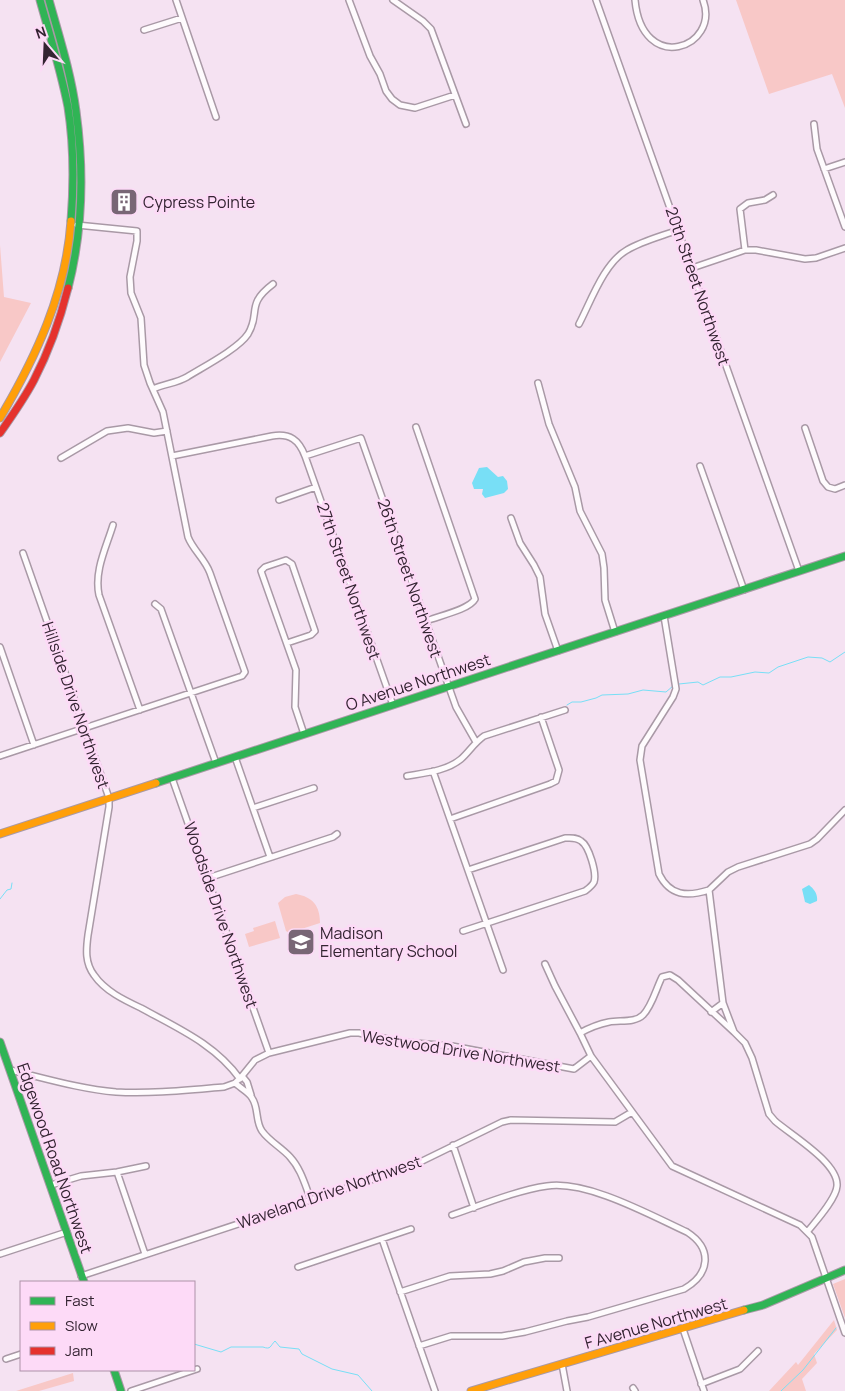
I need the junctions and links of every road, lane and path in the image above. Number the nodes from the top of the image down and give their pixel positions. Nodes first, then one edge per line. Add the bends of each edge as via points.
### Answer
1 (40, 0) edge
2 (49, 0) edge
3 (176, 0) edge
4 (393, 0) edge
5 (596, 0) edge
6 (635, 0) edge
7 (703, 0) edge
8 (351, 1) edge
9 (182, 18) junction
10 (144, 30) dead end
11 (455, 95) junction
12 (216, 117) dead end
13 (466, 124) dead end
14 (814, 124) dead end
15 (845, 162) edge
16 (824, 169) junction
17 (773, 195) dead end
18 (72, 224) junction
19 (80, 226) junction
20 (845, 227) edge
21 (678, 230) junction
22 (845, 248) edge
23 (745, 250) junction
24 (692, 268) junction
25 (273, 284) dead end
26 (579, 324) dead end
27 (538, 383) dead end
28 (153, 389) junction
29 (0, 418) edge
30 (416, 427) dead end
31 (805, 428) dead end
32 (167, 430) junction
33 (0, 433) edge
34 (172, 456) junction
35 (305, 456) junction
36 (61, 458) dead end
37 (700, 466) dead end
38 (845, 486) edge
39 (316, 487) junction
40 (279, 500) dead end
41 (511, 518) dead end
42 (113, 526) dead end
43 (22, 553) dead end
44 (845, 556) edge
45 (799, 571) junction
46 (744, 590) junction
47 (154, 604) dead end
48 (664, 616) junction
49 (426, 620) junction
50 (615, 632) junction
51 (287, 644) junction
52 (1, 651) edge
53 (558, 651) junction
54 (448, 687) junction
55 (192, 693) junction
56 (393, 705) junction
57 (140, 710) junction
58 (565, 710) dead end
59 (541, 717) junction
60 (85, 728) junction
61 (304, 734) junction
62 (476, 742) junction
63 (34, 745) junction
64 (0, 756) edge
65 (235, 757) junction
66 (216, 763) junction
67 (433, 771) junction
68 (407, 776) dead end
69 (172, 778) junction
70 (314, 788) dead end
71 (109, 798) junction
72 (253, 808) junction
73 (845, 810) edge
74 (450, 819) junction
75 (0, 834) edge
76 (337, 834) dead end
77 (270, 857) junction
78 (468, 870) junction
79 (208, 878) junction
80 (709, 890) junction
81 (487, 923) junction
82 (462, 931) dead end
83 (545, 964) dead end
84 (504, 970) dead end
85 (723, 1003) junction
86 (711, 1012) junction
87 (734, 1032) junction
88 (580, 1033) junction
89 (0, 1042) edge
90 (269, 1053) junction
91 (591, 1056) junction
92 (10, 1070) junction
93 (241, 1077) junction
94 (235, 1083) junction
95 (251, 1095) junction
96 (632, 1112) junction
97 (453, 1145) junction
98 (146, 1166) dead end
99 (118, 1172) junction
100 (51, 1185) junction
101 (311, 1200) junction
102 (474, 1208) junction
103 (452, 1215) dead end
104 (411, 1229) dead end
105 (67, 1232) junction
106 (808, 1232) junction
107 (382, 1238) junction
108 (0, 1254) edge
109 (145, 1254) junction
110 (559, 1258) dead end
111 (298, 1267) dead end
112 (845, 1270) edge
113 (83, 1279) edge
114 (827, 1279) junction
115 (400, 1292) junction
116 (683, 1329) junction
117 (845, 1333) edge
118 (419, 1346) junction
119 (758, 1351) dead end
120 (20, 1354) edge
121 (6, 1359) dead end
122 (562, 1364) junction
123 (114, 1371) edge
124 (194, 1371) edge
125 (701, 1384) junction
126 (121, 1391) edge
127 (131, 1391) edge
128 (434, 1391) edge
129 (471, 1391) edge
130 (568, 1391) edge
131 (704, 1391) edge

1 - 18 main road via 68,110 74,165
2 - 19 main road via 76,110 82,166
3 - 9 street
4 - 11 street via 431,29
5 - 21 street, 20th Street Northwest
6 - 7 street via 644,33 654,43 669,47 691,40 701,31 706,19
8 - 11 street via 367,49 392,99 400,106 415,108
9 - 10 street
9 - 12 street
11 - 13 street
14 - 16 street
15 - 16 street
16 - 20 street
17 - 23 street via 740,209
18 - 19 street
18 - 29 main road via 62,280 41,344
19 - 28 street via 137,232 130,286 140,318 144,365
19 - 33 main road via 70,280 48,349 38,373
21 - 24 street, 20th Street Northwest
21 - 26 street via 631,248 616,258
22 - 23 street via 805,259
23 - 24 street
24 - 45 street, 20th Street Northwest
25 - 28 street via 257,299 248,333 241,342 187,377
27 - 50 street via 549,424 575,487 580,511 602,554 605,600
28 - 32 street
30 - 49 street via 474,598 472,604
31 - 38 street via 823,481 828,488
32 - 34 street
32 - 36 street via 154,433 128,428 107,431
34 - 35 street via 284,435 297,441
34 - 55 street via 188,537 210,573 245,672 242,676
35 - 39 street, 27th Street Northwest
35 - 49 street, 26th Street Northwest via 361,438
37 - 46 street
39 - 40 street
39 - 56 street, 27th Street Northwest
41 - 53 street via 520,543 540,577 545,614
42 - 57 street via 97,585
43 - 60 street, Hillside Drive Northwest
44 - 45 main road, O Avenue Northwest
45 - 46 main road, O Avenue Northwest
46 - 48 main road, O Avenue Northwest
47 - 55 street via 161,609
48 - 50 main road, O Avenue Northwest
48 - 80 street via 676,689 642,746 640,760 664,883 679,893 698,894
49 - 54 street, 26th Street Northwest
50 - 53 main road, O Avenue Northwest
51 - 51 street via 262,571 265,567 290,560 315,628 311,635
51 - 61 street via 296,670 295,707
52 - 63 street
53 - 54 main road, O Avenue Northwest
54 - 56 main road, O Avenue Northwest
54 - 62 street, 26th Street Northwest
55 - 57 street
55 - 66 street
56 - 61 main road, O Avenue Northwest
57 - 60 street
58 - 59 street
59 - 62 street via 484,736
59 - 74 street via 559,767 556,781
60 - 63 street
60 - 71 street, Hillside Drive Northwest
61 - 65 main road, O Avenue Northwest
62 - 67 street via 459,761
63 - 64 street
65 - 66 main road, O Avenue Northwest
65 - 72 street
66 - 69 main road, O Avenue Northwest
67 - 68 street
67 - 74 street
69 - 71 main road, O Avenue Northwest
69 - 79 street, Woodside Drive Northwest
70 - 72 street
71 - 75 main road, O Avenue Northwest
71 - 93 street, Hillside Drive Northwest via 86,952 93,975 128,1002 196,1037
72 - 77 street
73 - 80 street via 810,844 738,867
74 - 78 street
76 - 77 street
77 - 79 street
78 - 81 street
78 - 81 street via 565,838 581,840 586,845 595,875 590,888
79 - 90 street, Woodside Drive Northwest
80 - 85 street
81 - 82 street
81 - 84 street
83 - 88 street
85 - 86 street
85 - 87 street
86 - 87 street
86 - 88 street via 678,980 666,975 642,1016 609,1022
87 - 106 street via 745,1043 752,1058 769,1114 822,1159 836,1176 837,1187 832,1198
88 - 91 street
89 - 92 main road, Edgewood Road Northwest
90 - 91 street, Westwood Drive Northwest via 359,1033 402,1042 452,1046 574,1069
90 - 93 street, Westwood Drive Northwest via 255,1060
91 - 96 street
92 - 94 street, Westwood Drive Northwest via 115,1092 224,1087
92 - 100 main road, Edgewood Road Northwest
93 - 94 street, Westwood Drive Northwest
93 - 95 street, Hillside Drive Northwest via 247,1082
94 - 95 street
95 - 101 street, Hillside Drive Northwest via 262,1131 290,1157
96 - 97 street, Waveland Drive Northwest via 621,1120 607,1123 511,1120
96 - 106 street via 672,1166 800,1225
97 - 101 street, Waveland Drive Northwest via 410,1167
97 - 102 street
98 - 99 street
99 - 100 street via 81,1176
99 - 109 street
100 - 105 main road, Edgewood Road Northwest
101 - 109 street, Waveland Drive Northwest
102 - 103 street
102 - 118 street via 548,1186 583,1188 687,1232 702,1246 705,1267 694,1284 684,1289 588,1317 502,1336 451,1336
104 - 107 street
105 - 108 street
105 - 113 main road, Edgewood Road Northwest
106 - 114 street
107 - 111 street
107 - 115 street
109 - 113 street, Waveland Drive Northwest
110 - 115 street via 524,1262 490,1274 450,1276
112 - 114 main road, F Avenue Northwest
114 - 116 main road, F Avenue Northwest via 763,1305
114 - 117 street
115 - 118 street
116 - 122 main road, F Avenue Northwest
116 - 125 street
118 - 128 street
119 - 125 street via 740,1369
120 - 121 street
122 - 129 main road, F Avenue Northwest
122 - 130 street
123 - 126 main road
124 - 127 street
125 - 131 street

